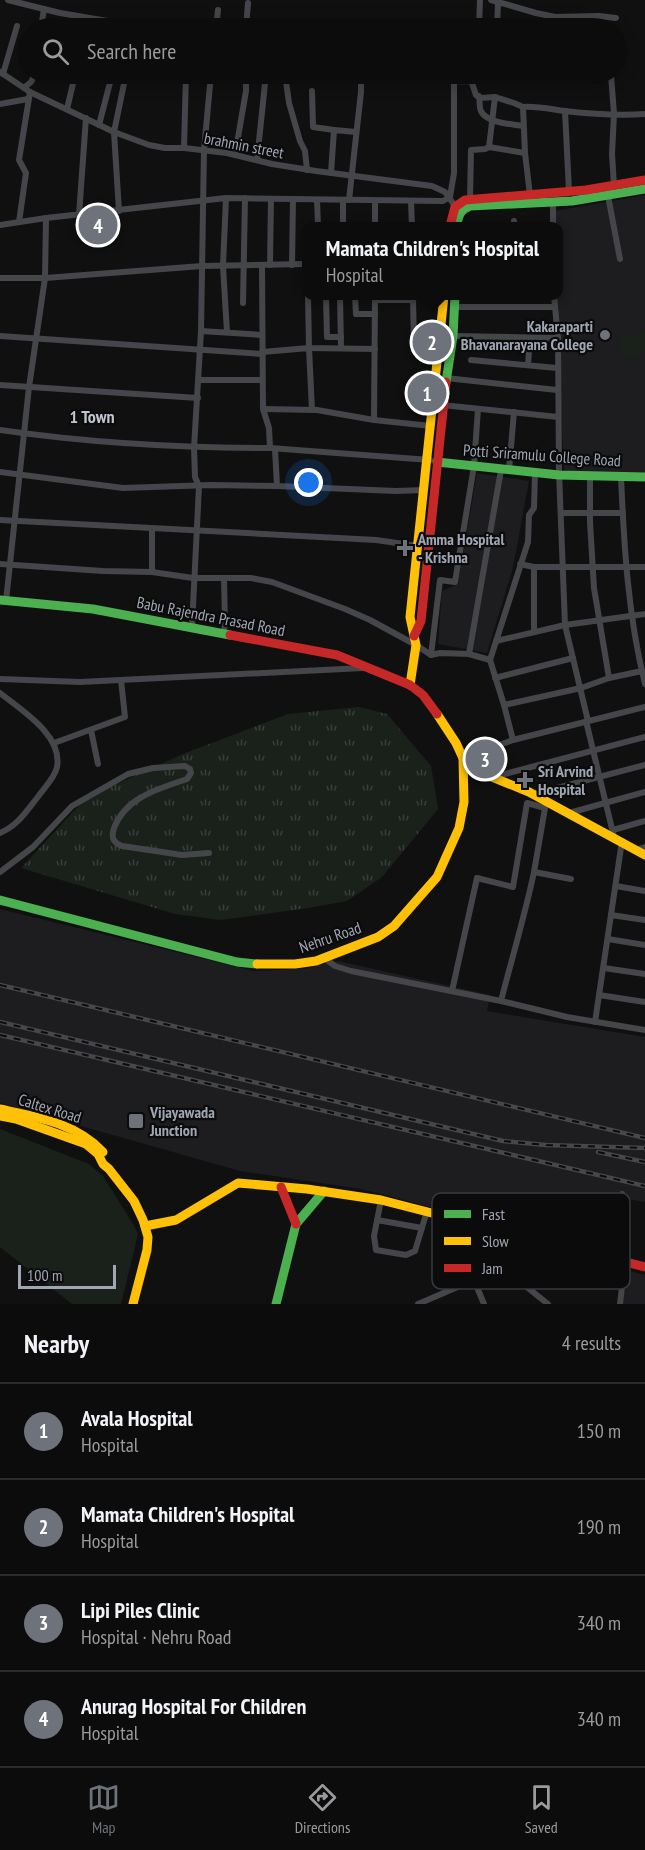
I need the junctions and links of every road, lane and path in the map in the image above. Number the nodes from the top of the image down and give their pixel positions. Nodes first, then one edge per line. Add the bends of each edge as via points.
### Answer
1 (8, 0) edge
2 (480, 0) edge
3 (491, 0) edge
4 (248, 3) dead end
5 (498, 3) junction
6 (44, 9) junction
7 (218, 10) dead end
8 (43, 18) edge
9 (88, 18) edge
10 (217, 18) edge
11 (247, 18) edge
12 (479, 18) edge
13 (497, 18) edge
14 (616, 18) dead end
15 (17, 26) dead end
16 (1, 73) edge
17 (30, 84) edge
18 (73, 84) edge
19 (110, 84) edge
20 (124, 84) edge
21 (186, 84) edge
22 (210, 84) edge
23 (246, 84) edge
24 (265, 84) edge
25 (286, 84) edge
26 (361, 84) edge
27 (454, 84) edge
28 (472, 84) edge
29 (612, 84) edge
30 (312, 92) dead end
31 (28, 93) junction
32 (479, 96) junction
33 (495, 97) junction
34 (0, 104) edge
35 (523, 107) junction
36 (67, 109) junction
37 (565, 111) junction
38 (614, 114) junction
39 (645, 114) edge
40 (86, 118) junction
41 (493, 121) junction
42 (99, 125) junction
43 (523, 126) junction
44 (334, 130) junction
45 (114, 132) junction
46 (356, 132) junction
47 (489, 147) junction
48 (183, 148) junction
49 (204, 150) junction
50 (525, 153) junction
51 (235, 155) junction
52 (256, 160) junction
53 (307, 170) junction
54 (332, 173) junction
55 (351, 176) junction
56 (645, 180) edge
57 (614, 186) junction
58 (645, 189) edge
59 (569, 191) junction
60 (530, 195) junction
61 (608, 196) junction
62 (226, 198) junction
63 (245, 198) junction
64 (271, 199) junction
65 (293, 199) junction
66 (470, 199) junction
67 (204, 200) junction
68 (317, 200) junction
69 (346, 200) junction
70 (375, 201) junction
71 (411, 201) junction
72 (453, 202) junction
73 (553, 203) junction
74 (119, 211) junction
75 (79, 215) junction
76 (46, 218) junction
77 (19, 222) junction
78 (318, 222) edge
79 (343, 222) edge
80 (375, 222) edge
81 (412, 222) edge
82 (451, 222) edge
83 (458, 222) edge
84 (553, 222) edge
85 (0, 225) edge
86 (620, 259) dead end
87 (302, 264) edge
88 (244, 265) junction
89 (266, 265) junction
90 (292, 265) junction
91 (202, 266) junction
92 (223, 266) junction
93 (0, 278) edge
94 (45, 278) junction
95 (308, 300) edge
96 (326, 300) edge
97 (340, 300) edge
98 (355, 300) edge
99 (375, 300) edge
100 (413, 300) edge
101 (444, 300) edge
102 (454, 300) edge
103 (555, 300) edge
104 (243, 303) dead end
105 (453, 307) junction
106 (555, 307) junction
107 (375, 314) junction
108 (201, 331) junction
109 (227, 332) junction
110 (262, 335) junction
111 (0, 336) edge
112 (453, 336) junction
113 (341, 337) junction
114 (530, 338) junction
115 (558, 338) junction
116 (37, 339) junction
117 (309, 348) junction
118 (341, 348) junction
119 (414, 348) dead end
120 (375, 349) junction
121 (200, 350) junction
122 (262, 353) junction
123 (471, 360) dead end
124 (528, 365) junction
125 (557, 368) junction
126 (446, 378) junction
127 (199, 380) junction
128 (262, 380) junction
129 (0, 385) edge
130 (29, 387) junction
131 (557, 390) junction
132 (198, 398) junction
133 (442, 405) junction
134 (263, 409) junction
135 (478, 409) junction
136 (312, 410) junction
137 (514, 412) junction
138 (558, 417) junction
139 (374, 420) junction
140 (431, 426) junction
141 (0, 430) edge
142 (24, 434) junction
143 (194, 448) junction
144 (273, 449) junction
145 (432, 460) junction
146 (474, 466) junction
147 (505, 470) junction
148 (0, 472) edge
149 (535, 472) junction
150 (19, 474) junction
151 (559, 475) junction
152 (590, 476) junction
153 (621, 477) junction
154 (645, 477) edge
155 (199, 486) junction
156 (277, 486) junction
157 (424, 490) junction
158 (561, 513) junction
159 (590, 513) junction
160 (622, 513) junction
161 (0, 520) edge
162 (14, 521) junction
163 (152, 529) junction
164 (197, 531) junction
165 (418, 546) junction
166 (0, 564) edge
167 (10, 564) junction
168 (520, 564) junction
169 (534, 567) junction
170 (563, 567) junction
171 (593, 567) junction
172 (627, 567) junction
173 (645, 567) edge
174 (152, 572) junction
175 (193, 578) junction
176 (224, 578) junction
177 (3, 600) edge
178 (645, 614) edge
179 (631, 616) junction
180 (599, 621) junction
181 (565, 625) junction
182 (192, 627) junction
183 (534, 632) junction
184 (223, 633) junction
185 (415, 640) junction
186 (496, 641) junction
187 (469, 654) junction
188 (431, 655) junction
189 (573, 658) junction
190 (490, 660) junction
191 (370, 667) junction
192 (642, 671) junction
193 (495, 678) junction
194 (609, 678) junction
195 (0, 679) edge
196 (121, 680) junction
197 (645, 684) edge
198 (410, 685) junction
199 (581, 688) junction
200 (0, 693) edge
201 (504, 705) junction
202 (645, 707) edge
203 (587, 721) junction
204 (91, 730) junction
205 (645, 737) edge
206 (513, 740) junction
207 (54, 742) junction
208 (593, 750) junction
209 (463, 758) junction
210 (98, 765) dead end
211 (645, 765) edge
212 (492, 777) junction
213 (600, 777) junction
214 (645, 792) edge
215 (533, 795) junction
216 (607, 802) junction
217 (569, 813) junction
218 (645, 821) edge
219 (0, 833) edge
220 (616, 836) junction
221 (642, 851) edge
222 (209, 853) dead end
223 (0, 872) edge
224 (534, 872) junction
225 (570, 879) dead end
226 (616, 886) junction
227 (645, 891) edge
228 (0, 900) edge
229 (611, 915) junction
230 (645, 920) edge
231 (608, 939) junction
232 (645, 945) edge
233 (324, 958) junction
234 (604, 968) junction
235 (645, 974) edge
236 (452, 991) junction
237 (599, 995) junction
238 (501, 1001) junction
239 (645, 1002) edge
240 (595, 1022) junction
241 (645, 1030) edge
242 (0, 1109) edge
243 (0, 1116) edge
244 (109, 1169) junction
245 (282, 1187) junction
246 (324, 1191) junction
247 (381, 1200) junction
248 (427, 1211) junction
249 (432, 1212) edge
250 (378, 1220) junction
251 (296, 1224) junction
252 (145, 1226) junction
253 (422, 1228) junction
254 (630, 1263) edge
255 (645, 1267) edge
256 (453, 1289) edge
257 (478, 1289) edge
258 (527, 1289) edge
259 (622, 1289) edge
260 (543, 1303) edge
261 (133, 1304) edge
262 (276, 1304) edge
263 (418, 1304) edge
264 (484, 1304) edge
265 (620, 1304) edge

1 - 6 street
2 - 12 street
3 - 5 street
4 - 11 street
5 - 13 street
5 - 14 street via 555,17
6 - 8 street
6 - 9 street
7 - 10 street
15 - 16 street
16 - 31 street, brahmin street
17 - 31 street
18 - 36 street
19 - 42 street
20 - 45 street
21 - 48 street
22 - 49 street
23 - 51 street
24 - 52 street
25 - 53 street
26 - 46 street
27 - 72 street
28 - 32 street
29 - 38 street
30 - 44 street via 313,127
31 - 34 street
31 - 36 street, brahmin street
31 - 77 street via 19,160 26,173
32 - 33 street
32 - 41 street via 481,111
33 - 35 street
33 - 41 street
35 - 37 street
35 - 43 street
36 - 40 street, brahmin street
37 - 38 street
37 - 59 street
38 - 39 street
38 - 57 street
40 - 42 street, brahmin street
40 - 75 street
41 - 43 street
41 - 47 street
42 - 45 street, brahmin street
43 - 50 street
44 - 46 street
44 - 54 street
45 - 48 street, brahmin street via 149,145
45 - 74 street
46 - 55 street
47 - 50 street
47 - 66 street via 471,150
48 - 49 street, brahmin street
49 - 51 street, brahmin street
49 - 67 street
50 - 60 street
51 - 52 street, brahmin street
52 - 53 street, brahmin street
53 - 54 street, brahmin street
54 - 55 street, brahmin street
55 - 69 street
55 - 72 street, brahmin street via 432,186 446,192
56 - 57 street
57 - 59 street
58 - 61 street
59 - 60 street
60 - 66 street
61 - 73 street
61 - 86 street
62 - 63 street
62 - 67 street
62 - 92 street
63 - 64 street
63 - 88 street
64 - 65 street
64 - 89 street
65 - 68 street
65 - 90 street
66 - 72 street
67 - 74 street
67 - 91 street
68 - 69 street
68 - 78 street
69 - 70 street
69 - 79 street
70 - 71 street
70 - 80 street
71 - 72 street
71 - 81 street
72 - 82 street
73 - 83 street via 470,206 462,209
73 - 84 street
74 - 75 street
75 - 76 street
76 - 77 street
76 - 94 street
77 - 85 street
87 - 90 street
88 - 89 street
88 - 92 street
88 - 104 street
89 - 90 street
89 - 110 street
91 - 92 street
91 - 94 street
91 - 108 street
92 - 109 street
93 - 94 street
94 - 116 street
95 - 117 street
96 - 113 street via 327,337
97 - 113 street
98 - 107 street via 356,314
99 - 107 street
100 - 119 street
101 - 140 street
102 - 105 street
103 - 106 street
105 - 106 street
105 - 112 street
106 - 115 street
107 - 120 street
108 - 109 street
108 - 121 street
109 - 110 street
110 - 122 street
111 - 116 street
112 - 114 street
112 - 126 street
113 - 118 street
114 - 115 street
114 - 124 street
115 - 125 street
116 - 121 street
116 - 130 street
117 - 118 street
117 - 122 street
117 - 136 street
118 - 120 street
120 - 139 street
121 - 122 street
121 - 127 street
122 - 128 street
123 - 124 street
124 - 125 street
125 - 131 street
126 - 131 street
126 - 133 street
127 - 128 street
127 - 132 street
128 - 134 street
129 - 130 street
130 - 132 street
130 - 142 street
131 - 138 street
132 - 143 street
133 - 135 street
133 - 145 street
134 - 136 street
134 - 144 street
135 - 137 street
135 - 146 street
136 - 139 street
137 - 138 street
137 - 147 street
138 - 151 street
139 - 140 street
140 - 145 street
141 - 142 street
142 - 143 street
142 - 150 street
143 - 144 street
143 - 155 street
144 - 145 street
144 - 156 street
145 - 146 street, Potti Sriramulu College Road
145 - 157 street
145 - 185 street via 421,621
146 - 147 street, Potti Sriramulu College Road
146 - 188 street via 455,582 440,580
147 - 149 street, Potti Sriramulu College Road
147 - 187 street
148 - 150 street
149 - 151 street, Potti Sriramulu College Road
149 - 168 street via 534,508 529,515 528,542
150 - 155 street via 123,488
150 - 162 street
151 - 152 street, Potti Sriramulu College Road
151 - 158 street
152 - 153 street, Potti Sriramulu College Road
152 - 159 street
153 - 154 street, Potti Sriramulu College Road
153 - 160 street
155 - 156 street
155 - 164 street
156 - 157 street
157 - 165 street
158 - 159 street
158 - 170 street
159 - 160 street
159 - 171 street
160 - 172 street
161 - 162 street
162 - 163 street
162 - 167 street
163 - 164 street
163 - 174 street
164 - 165 street via 376,540
164 - 175 street
165 - 185 street via 410,617
166 - 167 street
167 - 174 street
167 - 177 street
168 - 169 street
168 - 186 street
169 - 170 street
169 - 183 street
170 - 171 street
170 - 181 street
171 - 172 street
171 - 180 street
172 - 173 street
172 - 179 street
174 - 175 street
175 - 176 street
175 - 182 street
176 - 184 street
176 - 185 street via 272,582
177 - 182 street, Babu Rajendra Prasad Road via 93,609
178 - 179 street
179 - 180 street
179 - 192 street
180 - 181 street
180 - 194 street
181 - 183 street
181 - 189 street
182 - 184 street, Babu Rajendra Prasad Road
183 - 186 street
184 - 191 street, Babu Rajendra Prasad Road via 337,655
185 - 188 street
185 - 198 street
186 - 190 street
187 - 188 street
187 - 190 street
189 - 193 street
189 - 199 street
190 - 193 street
191 - 196 street
191 - 198 street, Babu Rajendra Prasad Road
192 - 194 street
192 - 197 street
193 - 201 street
194 - 199 street
195 - 196 street
196 - 204 street via 124,717
198 - 209 street, Nehru Road via 438,715
199 - 201 street
199 - 203 street
200 - 207 street
201 - 206 street
202 - 203 street
203 - 206 street
203 - 208 street
204 - 207 street
204 - 210 street
205 - 208 street
206 - 209 street
207 - 219 street via 57,767 50,780 15,825
208 - 212 street
208 - 213 street
209 - 212 street
209 - 233 street, Nehru Road via 464,802 459,828 437,877 394,926 378,937
211 - 213 street
212 - 215 street
213 - 215 street
213 - 216 street
214 - 216 street
215 - 217 street
216 - 217 street
216 - 220 street
217 - 220 street
218 - 220 street
220 - 221 street
220 - 226 street
222 - 223 street via 174,854 122,846 113,840 118,818 133,802 187,779 191,773 185,766 153,768 128,774 72,806 33,848
224 - 225 street
224 - 236 street via 545,808 527,803 513,887 477,878
224 - 238 street
226 - 227 street
226 - 229 street
228 - 233 street, Nehru Road via 237,962 295,964
229 - 230 street
229 - 231 street
231 - 232 street
231 - 234 street
233 - 236 street via 351,971
234 - 235 street
234 - 237 street
236 - 238 street
237 - 239 street
237 - 240 street
238 - 240 street
240 - 241 street
242 - 244 street, Caltex Road via 43,1119 88,1136 103,1153
243 - 244 street, Caltex Road via 81,1142 95,1151
244 - 252 street, Caltex Road via 134,1201
245 - 246 street
245 - 251 street
245 - 252 street via 238,1184 176,1220
246 - 247 street
246 - 251 street
247 - 248 street
247 - 250 street
248 - 249 street
248 - 253 street
250 - 253 street
250 - 253 street via 376,1250 406,1255 415,1251
251 - 262 street
252 - 261 street, Caltex Road via 147,1250
254 - 255 street
256 - 263 street
257 - 264 street
258 - 260 street
259 - 265 street

